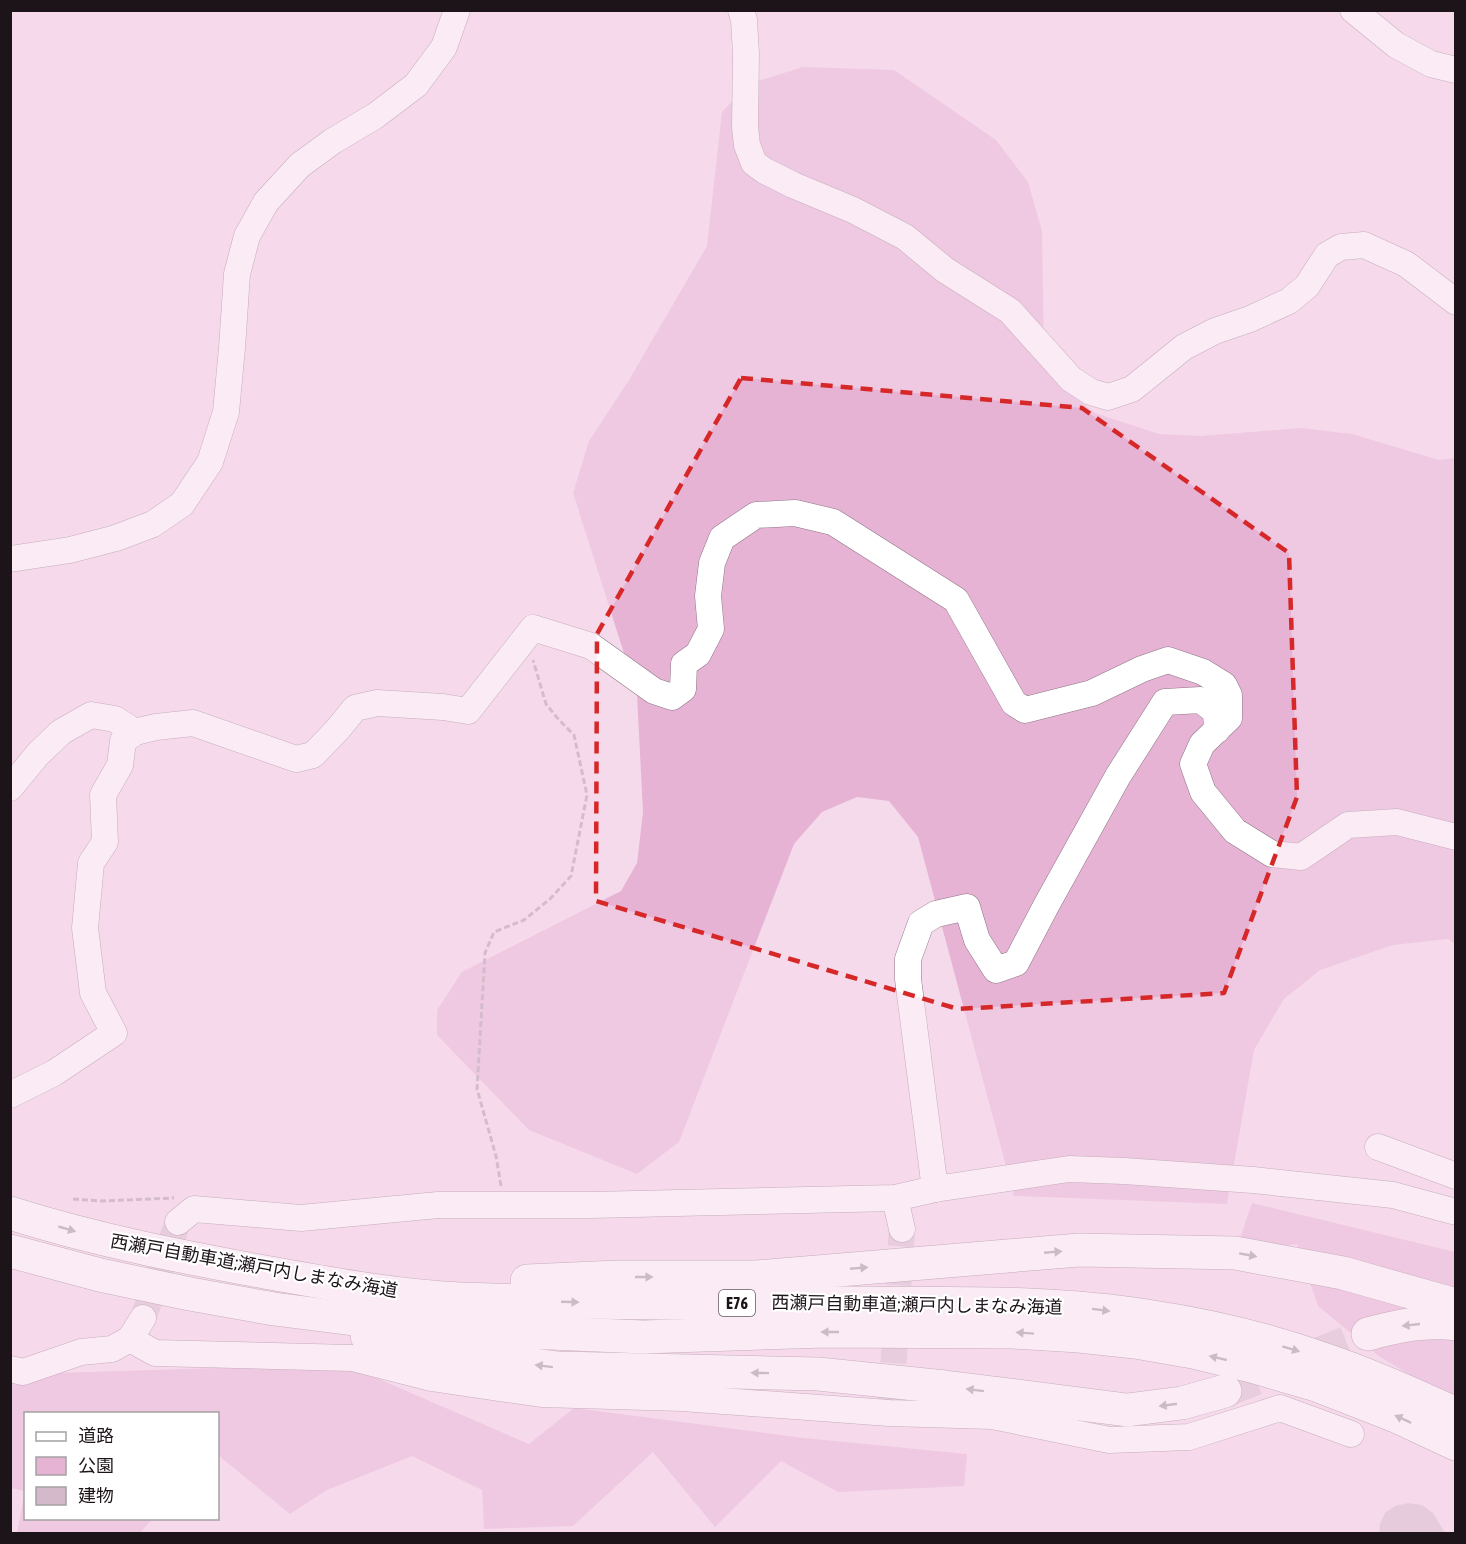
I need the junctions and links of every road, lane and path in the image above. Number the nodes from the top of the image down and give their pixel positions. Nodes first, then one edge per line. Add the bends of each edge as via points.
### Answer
1 (457, 10) edge
2 (741, 10) edge
3 (1353, 10) edge
4 (1455, 70) edge
5 (1455, 302) edge
6 (10, 559) edge
7 (533, 628) junction
8 (1217, 730) junction
9 (135, 732) junction
10 (10, 788) edge
11 (1455, 837) edge
12 (10, 1095) edge
13 (1378, 1147) dead end
14 (1455, 1176) edge
15 (935, 1190) junction
16 (895, 1198) junction
17 (73, 1199) dead end
18 (504, 1205) junction
19 (1455, 1212) edge
20 (10, 1213) edge
21 (186, 1215) joint
22 (902, 1229) tunnel mouth
23 (10, 1251) edge
24 (229, 1266) junction
25 (1455, 1305) edge
26 (274, 1309) junction
27 (143, 1318) tunnel mouth
28 (1455, 1324) edge
29 (1368, 1334) tunnel mouth
30 (130, 1339) junction
31 (10, 1369) edge
32 (1225, 1391) tunnel mouth
33 (1455, 1414) edge
34 (1351, 1434) dead end
35 (1455, 1444) edge

1 - 6 street via 444,47 416,85 300,165 266,202 247,236 237,274 226,412 210,462 182,504 153,524 116,538
2 - 5 street via 746,54 747,145 754,163 905,237 945,270 1010,311 1071,379 1091,392 1108,397 1132,389 1184,348 1289,300 1307,286 1327,255 1341,247 1364,245 1406,264
3 - 4 street via 1396,45 1431,64
7 - 8 street via 591,646 654,691 672,697 683,689 684,664 698,654 711,629 708,596 712,563 722,538 756,515 795,513 833,522 956,600 1014,703 1025,710 1092,693 1168,660 1203,672 1224,685 1229,695 1229,718
7 - 9 street via 468,711 376,704 355,708 313,755 296,759 193,723
7 - 18 path via 530,653 546,704 574,735 587,795 571,876 524,920 494,932 485,953 477,1089 496,1156
8 - 11 street via 1202,744 1193,764 1203,792 1235,831 1272,854 1301,857 1348,825 1396,822
8 - 15 street via 1216,712 1201,700 1165,702 1118,776 1016,963 996,970 977,940 967,907 936,914 921,923 908,959 908,979
9 - 10 street via 115,719 91,715 61,732
9 - 12 street via 123,741 120,765 103,795 105,842 91,863 85,928 93,993 114,1033 54,1073
13 - 14 street
15 - 16 street
15 - 19 street via 1069,1169 1124,1171 1393,1195
16 - 18 street
16 - 22 street
17 - 21 path via 173,1198
18 - 21 street via 438,1205 301,1218
20 -> 24 highway, 西瀬戸自動車道;瀬戸内しまなみ海道 / E76 via 113,1242
23 - 26 highway, 西瀬戸自動車道;瀬戸内しまなみ海道 / E76 via 100,1275
24 -> 25 highway via 489,1283 618,1277 756,1277 1079,1250 1235,1253 1343,1273
24 -> 33 highway, 西瀬戸自動車道;瀬戸内しまなみ海道 / E76 via 369,1291 456,1298 641,1304 1013,1304 1143,1315 1259,1339 1326,1359
32 -> 26 highway via 1182,1403 1127,1410 818,1374 558,1368 416,1350
35 -> 26 highway, 西瀬戸自動車道;瀬戸内しまなみ海道 / E76 via 1316,1385 1193,1352 1124,1341 1012,1332 825,1331 642,1337 453,1329
27 - 30 street
28 -> 29 highway via 1399,1326
30 - 31 street via 112,1349 81,1352 23,1372
30 - 34 street via 155,1353 352,1358 431,1378 541,1394 890,1407 992,1416 1109,1440 1190,1437 1280,1408

